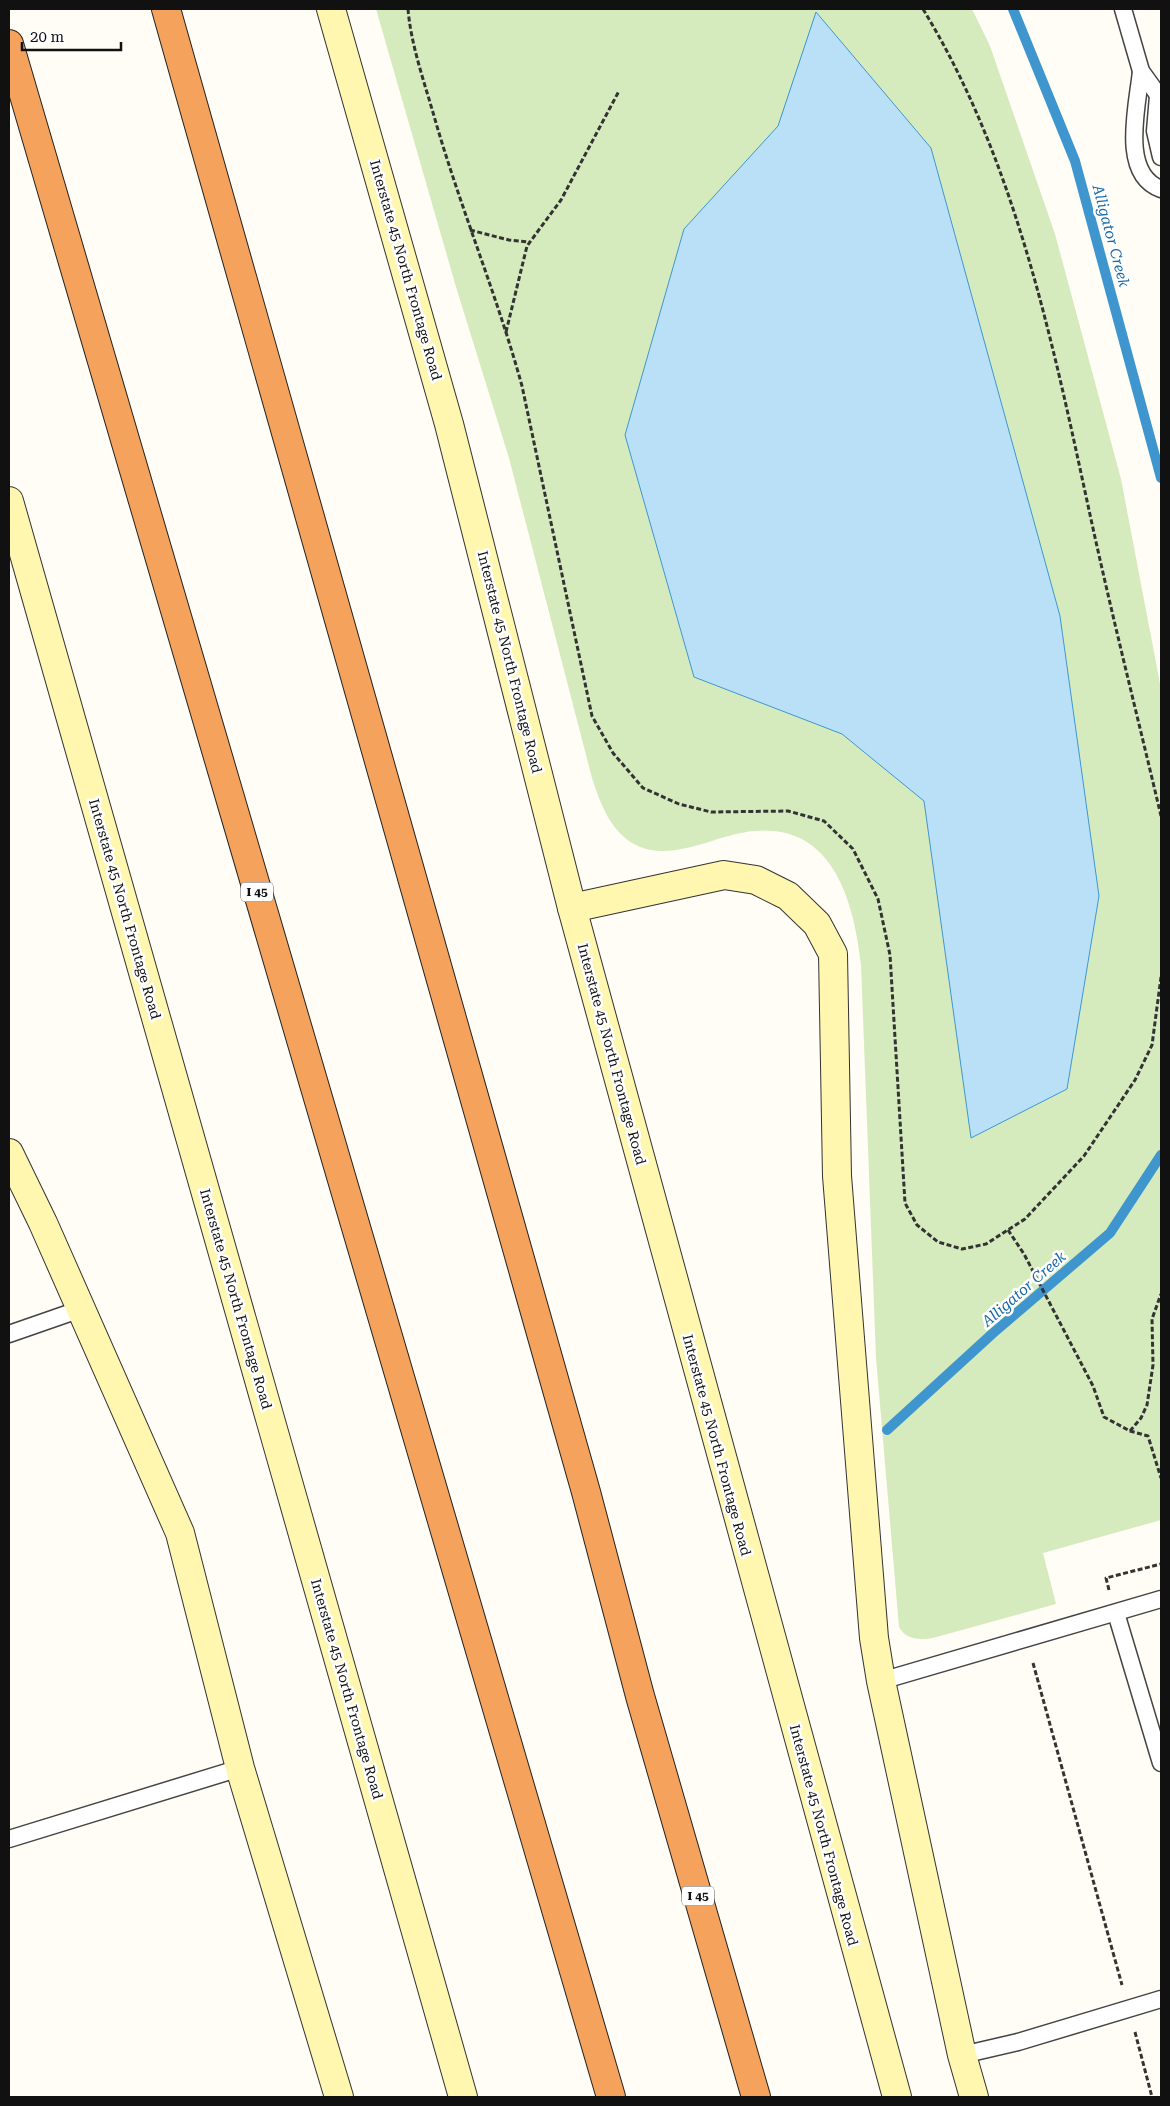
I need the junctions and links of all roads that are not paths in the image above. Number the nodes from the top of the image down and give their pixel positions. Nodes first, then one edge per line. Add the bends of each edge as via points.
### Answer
1 (166, 9) edge
2 (331, 9) edge
3 (1123, 9) edge
4 (9, 44) edge
5 (1141, 71) junction
6 (1160, 98) edge
7 (1161, 157) edge
8 (1161, 189) edge
9 (9, 501) edge
10 (572, 908) junction
11 (9, 1153) edge
12 (81, 1309) junction
13 (9, 1334) edge
14 (1161, 1600) edge
15 (1116, 1613) junction
16 (881, 1681) junction
17 (1161, 1763) edge
18 (240, 1768) junction
19 (9, 1839) edge
20 (1161, 1999) edge
21 (962, 2055) junction
22 (339, 2097) edge
23 (463, 2097) edge
24 (611, 2097) edge
25 (756, 2097) edge
26 (897, 2097) edge
27 (974, 2097) edge

1 - 25 highway, I 45 via 586,1492 640,1696
2 - 10 main road, Interstate 45 North Frontage Road via 450,424
3 - 5 lane
4 - 24 highway, I 45
5 - 6 lane
5 - 8 lane via 1134,155 1141,172
6 - 7 lane via 1155,131
9 - 23 main road, Interstate 45 North Frontage Road
10 - 16 main road via 724,875 756,880 788,896 817,924 832,954 837,1176 874,1638
10 - 26 main road, Interstate 45 North Frontage Road
11 - 12 main road
12 - 13 lane
12 - 18 main road via 180,1533
14 - 15 lane
15 - 16 lane
15 - 17 lane
16 - 21 main road
18 - 19 lane
18 - 22 main road
20 - 21 lane via 1018,2042
21 - 27 main road

